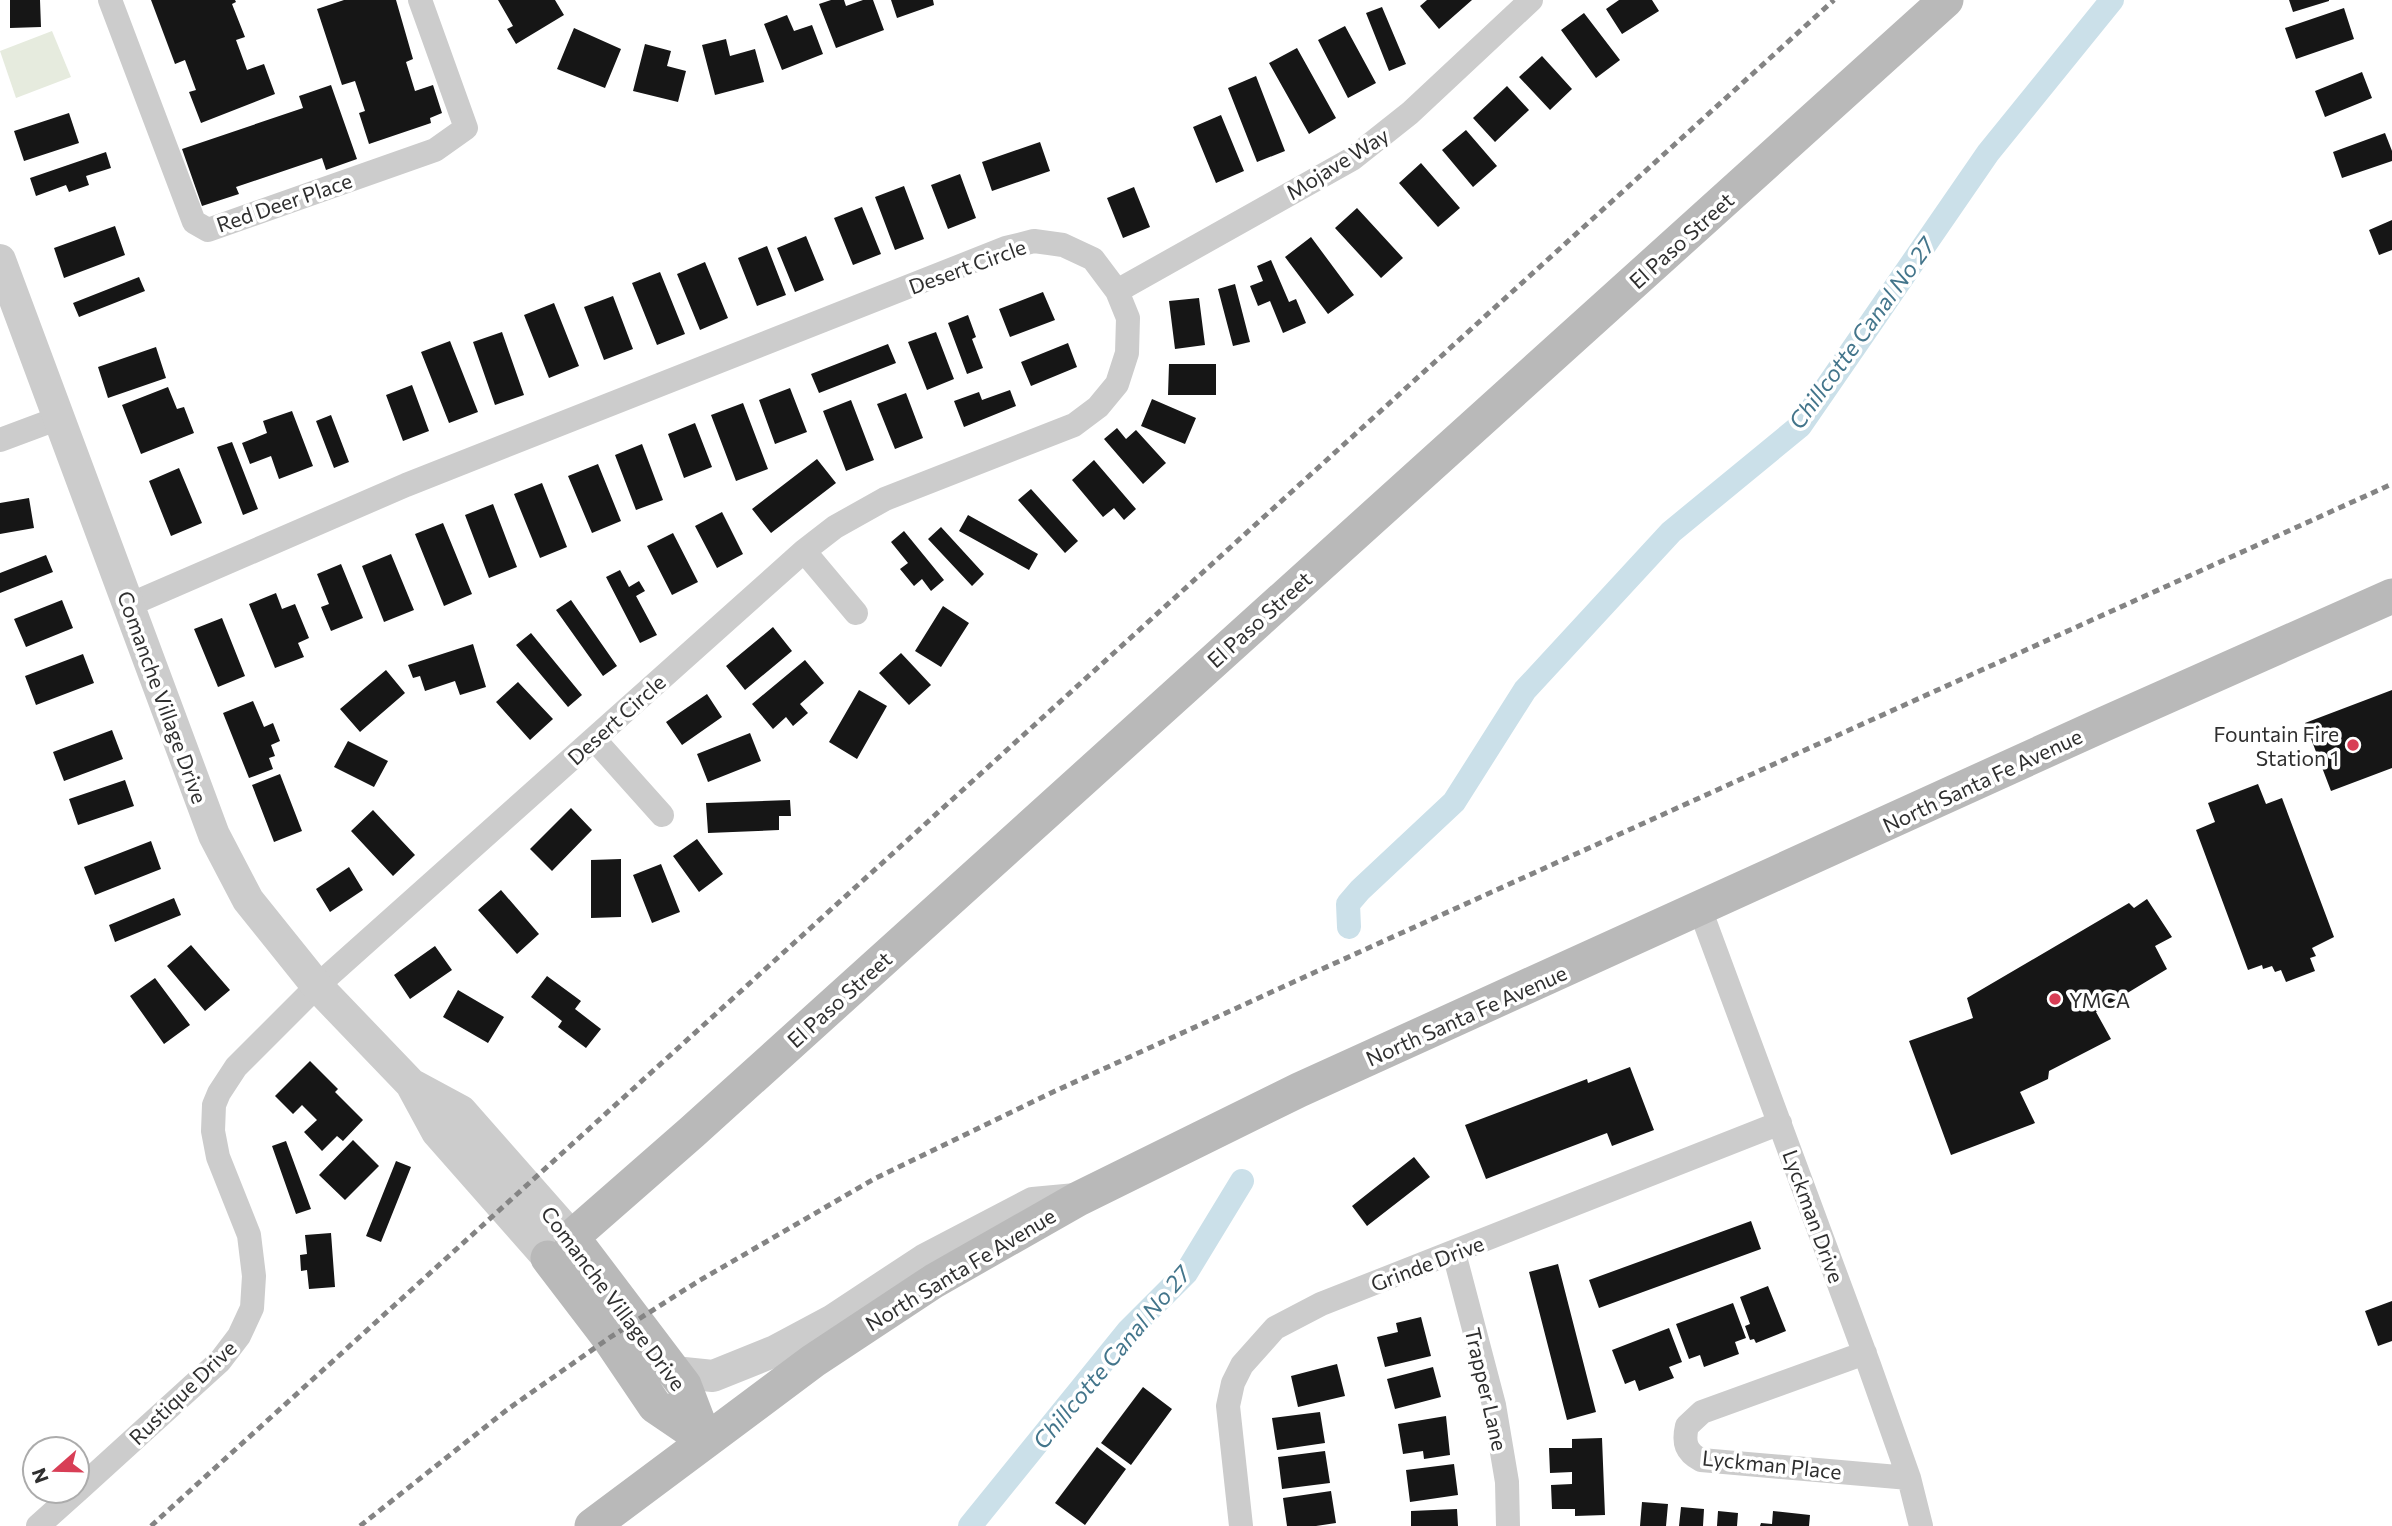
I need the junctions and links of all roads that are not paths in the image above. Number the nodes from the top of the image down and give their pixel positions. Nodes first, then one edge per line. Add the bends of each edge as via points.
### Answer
1 (110, 0) edge
2 (420, 0) edge
3 (1531, 0) edge
4 (1946, 0) edge
5 (0, 260) edge
6 (1117, 291) junction
7 (59, 418) junction
8 (0, 440) edge
9 (804, 551) junction
10 (2392, 596) edge
11 (129, 605) junction
12 (856, 613) dead end
13 (594, 739) junction
14 (662, 815) dead end
15 (1700, 909) junction
16 (317, 986) junction
17 (1780, 1123) junction
18 (1078, 1199) junction
19 (560, 1247) junction
20 (1454, 1253) junction
21 (1865, 1353) junction
22 (674, 1372) junction
23 (705, 1440) junction
24 (91, 1478) edge
25 (1909, 1478) junction
26 (61, 1505) edge
27 (38, 1526) edge
28 (592, 1526) edge
29 (1241, 1526) edge
30 (1508, 1526) edge
31 (1921, 1526) edge

1 - 2 street, Red Deer Place via 194,222 208,230 435,150 466,128
3 - 6 street, Mojave Way via 1410,113 1352,159
4 - 19 main road, El Paso Street
5 - 7 street, Comanche Village Drive
6 - 9 street, Desert Circle via 1128,318 1127,353 1116,384 1098,407 1074,425 886,499 835,527
6 - 11 street, Desert Circle via 1093,260 1063,245 1034,241 1006,248 407,485
7 - 8 street
7 - 11 street, Comanche Village Drive
9 - 12 street
9 - 13 street, Desert Circle
10 - 15 main road, North Santa Fe Avenue
11 - 16 street, Comanche Village Drive via 232,872 248,900
13 - 14 street
13 - 16 street, Desert Circle
15 - 17 street, Lyckman Drive
15 - 18 main road, North Santa Fe Avenue via 1299,1090
16 - 19 street, Comanche Village Drive via 411,1084 461,1111
16 - 24 street, Rustique Drive via 236,1067 214,1105 218,1157 253,1253 252,1308 220,1361
17 - 20 street, Grinde Drive
17 - 21 street, Lyckman Drive
18 - 22 street via 1033,1203 924,1260 833,1320 775,1351 713,1376
18 - 23 main road, North Santa Fe Avenue via 895,1306
19 - 22 main road, Comanche Village Drive
19 - 23 main road, Comanche Village Drive via 609,1338 655,1406
20 - 29 street, Grinde Drive via 1294,1317 1275,1328 1242,1365 1228,1406
20 - 30 street, Trapper Lane via 1494,1405 1507,1482
21 - 25 street, Lyckman Drive
21 - 25 street, Lyckman Place via 1702,1412 1686,1426 1685,1443 1701,1460
22 - 23 main road, Comanche Village Drive via 684,1385
23 - 28 main road, North Santa Fe Avenue
25 - 31 street, Lyckman Drive
26 - 27 street, Rustique Drive

